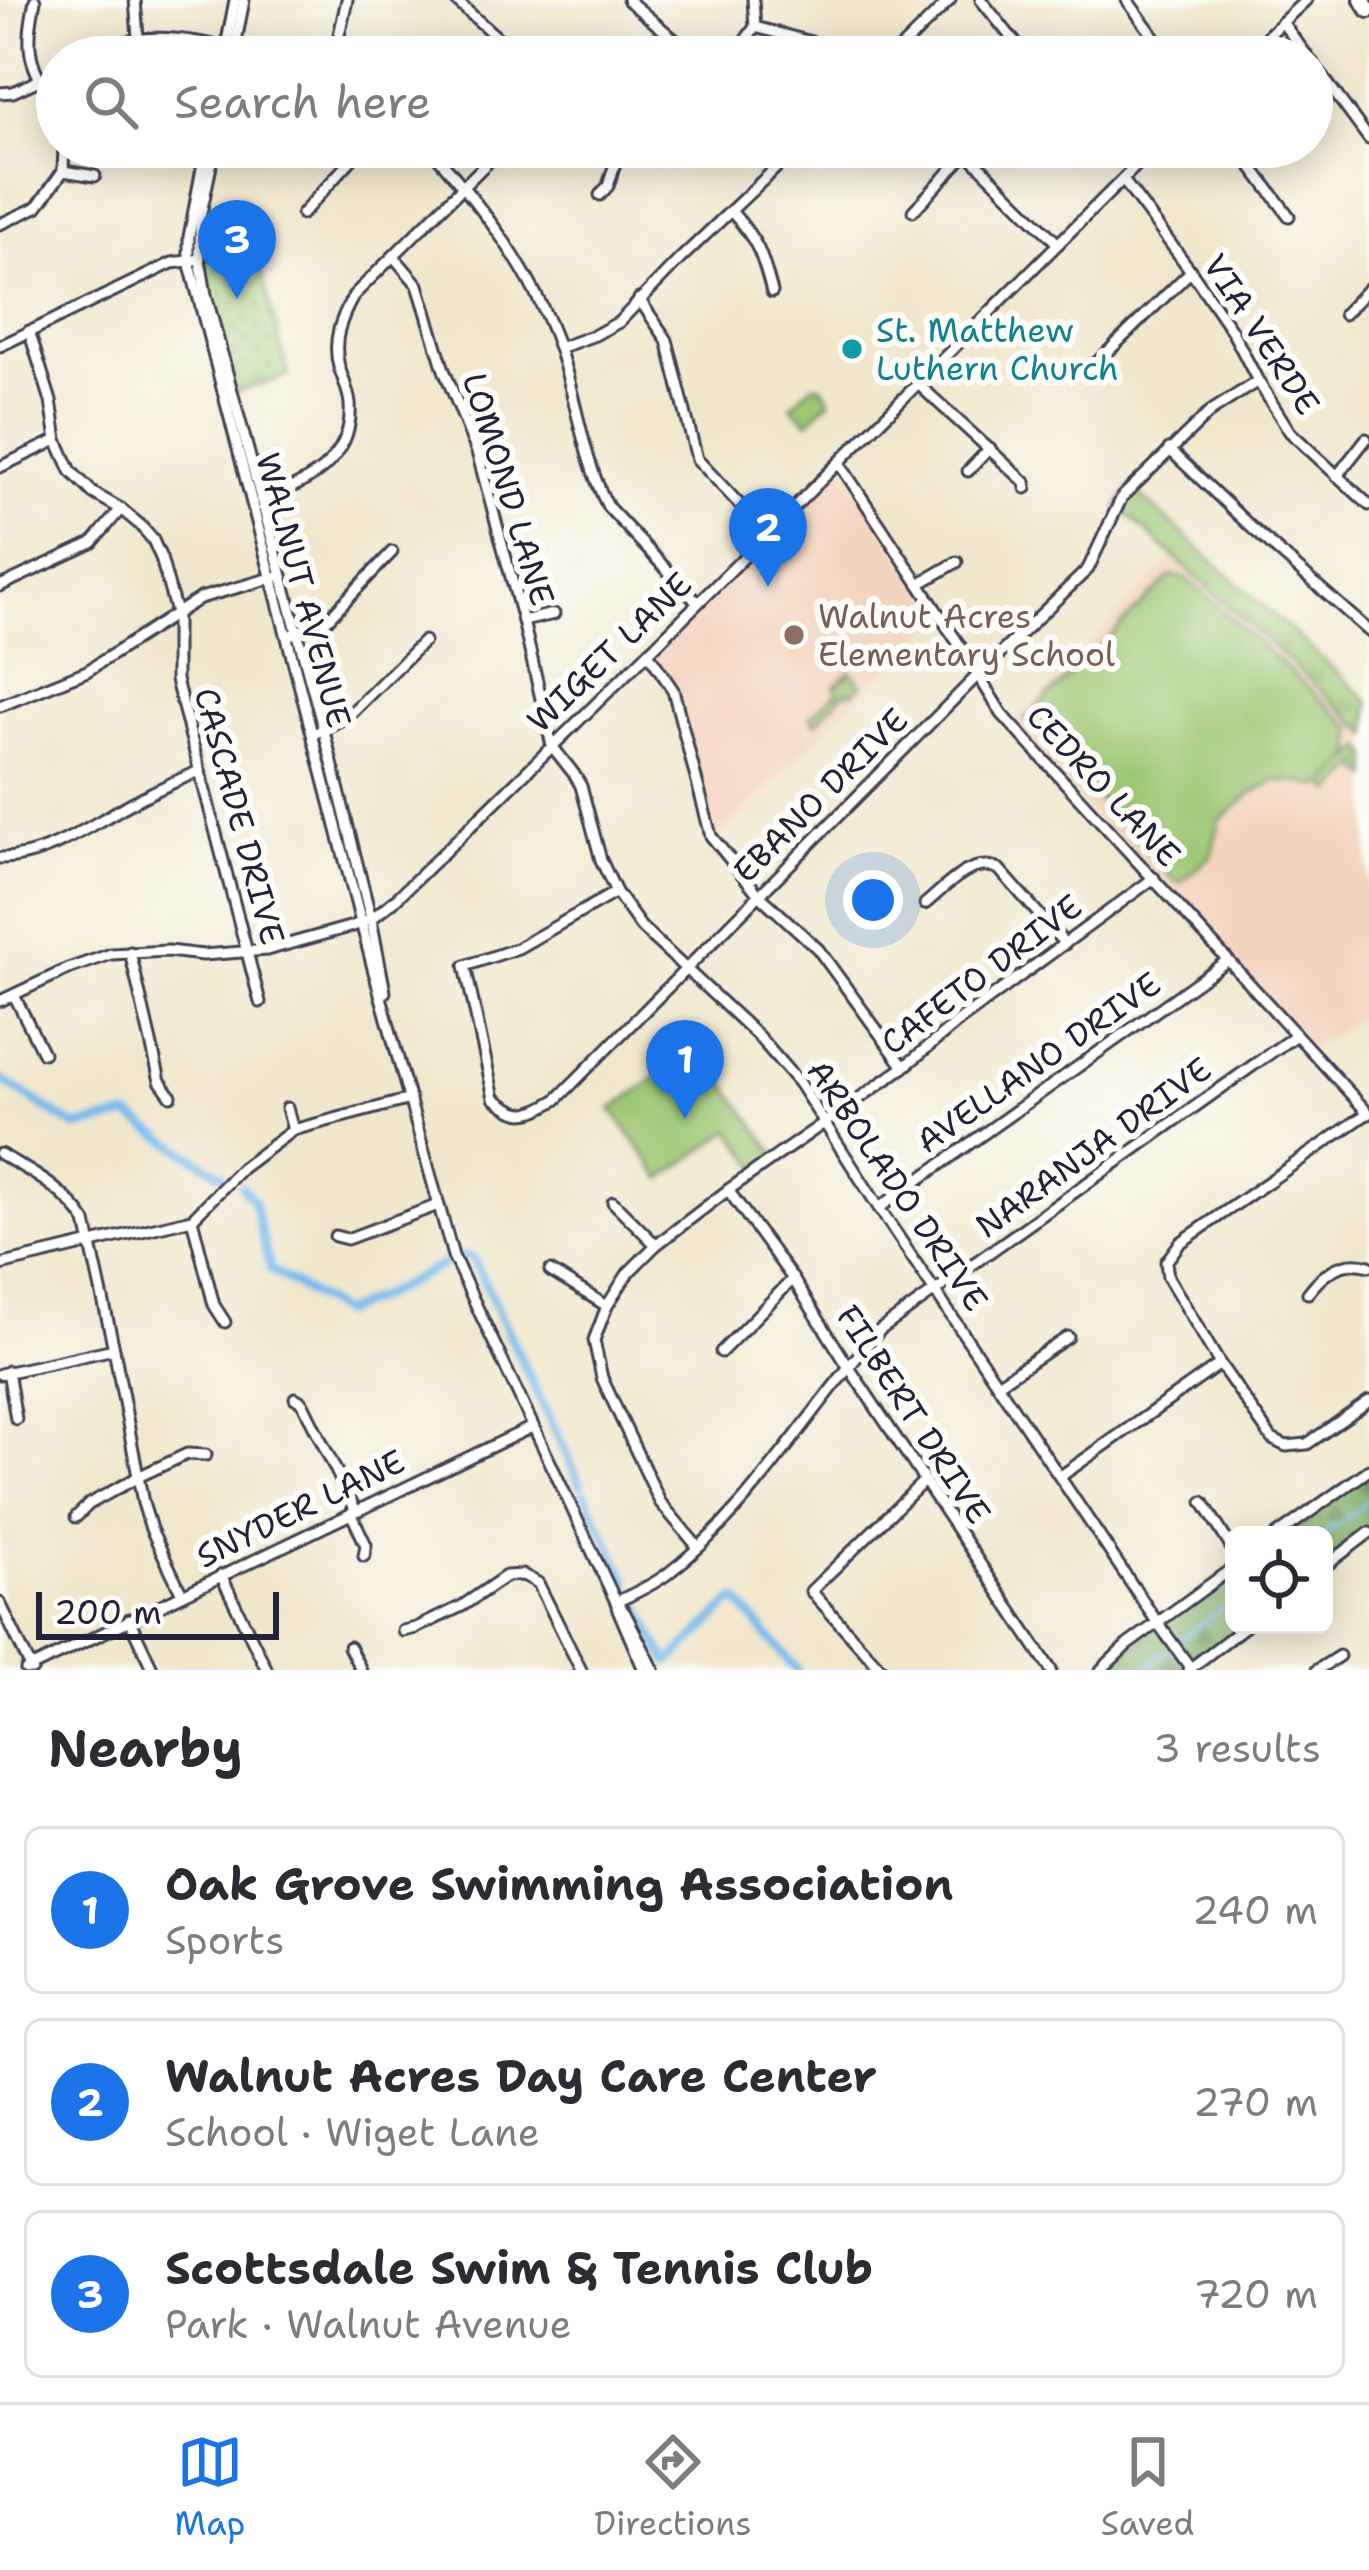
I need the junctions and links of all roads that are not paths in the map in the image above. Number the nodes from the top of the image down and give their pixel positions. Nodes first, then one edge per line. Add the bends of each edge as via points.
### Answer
1 (35, 0) edge
2 (135, 0) edge
3 (235, 0) edge
4 (244, 0) edge
5 (347, 0) edge
6 (454, 0) edge
7 (628, 0) edge
8 (753, 0) edge
9 (950, 0) edge
10 (981, 0) edge
11 (1126, 0) edge
12 (1306, 0) edge
13 (1362, 0) edge
14 (1369, 10) edge
15 (1282, 22) junction
16 (755, 28) junction
17 (138, 36) edge
18 (231, 36) edge
19 (234, 36) edge
20 (339, 36) edge
21 (495, 36) edge
22 (670, 36) edge
23 (749, 36) edge
24 (787, 36) edge
25 (913, 36) edge
26 (1010, 36) edge
27 (1153, 36) edge
28 (1267, 36) edge
29 (1292, 36) edge
30 (36, 72) edge
31 (36, 83) edge
32 (1333, 91) edge
33 (0, 93) edge
34 (1369, 139) edge
35 (63, 168) edge
36 (207, 168) edge
37 (345, 168) edge
38 (448, 168) edge
39 (482, 168) edge
40 (614, 168) edge
41 (776, 168) edge
42 (949, 168) edge
43 (982, 168) edge
44 (1135, 168) edge
45 (1253, 168) edge
46 (63, 171) junction
47 (95, 176) dead end
48 (1123, 180) junction
49 (464, 186) junction
50 (600, 195) dead end
51 (731, 211) junction
52 (913, 211) dead end
53 (302, 214) dead end
54 (1289, 216) dead end
55 (0, 224) edge
56 (1058, 244) junction
57 (394, 257) junction
58 (195, 260) junction
59 (1191, 271) junction
60 (1369, 288) edge
61 (772, 292) dead end
62 (639, 299) junction
63 (1344, 314) dead end
64 (29, 331) junction
65 (0, 346) edge
66 (559, 348) junction
67 (1086, 373) dead end
68 (1258, 381) junction
69 (917, 384) junction
70 (1366, 439) edge
71 (56, 440) junction
72 (990, 448) junction
73 (1169, 449) junction
74 (839, 463) junction
75 (0, 466) edge
76 (968, 471) dead end
77 (1337, 476) junction
78 (1026, 488) dead end
79 (258, 501) junction
80 (1369, 505) edge
81 (122, 509) junction
82 (767, 534) junction
83 (392, 552) dead end
84 (957, 562) dead end
85 (276, 577) junction
86 (919, 584) junction
87 (0, 586) edge
88 (698, 603) junction
89 (176, 613) junction
90 (554, 614) dead end
91 (523, 621) junction
92 (1369, 631) edge
93 (292, 634) junction
94 (424, 640) dead end
95 (648, 653) junction
96 (978, 675) junction
97 (0, 706) edge
98 (318, 732) junction
99 (552, 746) junction
100 (199, 771) junction
101 (0, 858) edge
102 (1154, 878) junction
103 (616, 892) junction
104 (759, 895) junction
105 (925, 904) dead end
106 (366, 921) junction
107 (1065, 944) junction
108 (130, 952) junction
109 (248, 952) junction
110 (1228, 960) junction
111 (685, 969) junction
112 (14, 995) junction
113 (0, 1001) edge
114 (260, 1002) dead end
115 (1296, 1034) junction
116 (43, 1053) dead end
117 (904, 1067) junction
118 (171, 1096) dead end
119 (410, 1099) junction
120 (287, 1108) dead end
121 (1369, 1113) edge
122 (824, 1122) junction
123 (293, 1130) junction
124 (0, 1154) edge
125 (728, 1190) junction
126 (614, 1202) dead end
127 (438, 1204) junction
128 (879, 1208) junction
129 (192, 1220) junction
130 (334, 1237) dead end
131 (92, 1244) junction
132 (656, 1245) junction
133 (0, 1265) edge
134 (1369, 1266) edge
135 (550, 1271) dead end
136 (793, 1280) junction
137 (936, 1292) junction
138 (1308, 1293) dead end
139 (607, 1306) junction
140 (225, 1322) dead end
141 (1068, 1337) dead end
142 (114, 1349) junction
143 (721, 1352) dead end
144 (1220, 1364) junction
145 (848, 1366) junction
146 (4, 1373) edge
147 (999, 1383) junction
148 (295, 1398) dead end
149 (1369, 1401) edge
150 (16, 1419) dead end
151 (532, 1427) junction
152 (206, 1455) dead end
153 (1369, 1470) edge
154 (140, 1476) junction
155 (1060, 1476) junction
156 (924, 1481) junction
157 (1203, 1502) dead end
158 (353, 1512) junction
159 (76, 1517) dead end
160 (1290, 1526) edge
161 (1369, 1533) edge
162 (1225, 1537) edge
163 (697, 1546) junction
164 (364, 1556) dead end
165 (1333, 1560) edge
166 (1225, 1574) edge
167 (221, 1575) junction
168 (182, 1594) junction
169 (616, 1602) junction
170 (0, 1603) edge
171 (128, 1619) junction
172 (1159, 1626) junction
173 (403, 1631) dead end
174 (1235, 1634) edge
175 (350, 1647) dead end
176 (1339, 1656) dead end
177 (646, 1666) edge
178 (266, 1668) edge
179 (29, 1669) edge
180 (1190, 1669) edge
181 (153, 1670) edge
182 (361, 1670) edge
183 (580, 1670) edge
184 (629, 1670) edge
185 (883, 1670) edge
186 (1051, 1670) edge
187 (1101, 1670) edge
188 (1317, 1670) edge

1 - 30 street via 28,39
2 - 17 street
3 - 18 street
4 - 19 street
5 - 20 street
6 - 21 street
7 - 22 street
8 - 16 street
9 - 25 street
10 - 26 street
11 - 27 street
12 - 15 street
13 - 14 highway
15 - 28 street
15 - 29 street
16 - 23 street
16 - 24 street
31 - 33 street
32 - 34 street
35 - 46 street
36 - 58 street, WALNUT AVENUE
37 - 53 street
38 - 49 street
39 - 49 street
40 - 50 street
41 - 51 street
42 - 52 street
43 - 56 street
44 - 48 street, WIGET LANE
45 - 54 street
46 - 47 street
46 - 55 street via 37,207
48 - 56 street, WIGET LANE
48 - 59 street, VIA VERDE
49 - 57 street
49 - 66 street via 534,287
51 - 61 street via 752,234
51 - 62 street
56 - 69 street, WIGET LANE
57 - 79 street via 338,322 337,359 350,402 346,439 316,475
57 - 91 street, LOMOND LANE via 418,285 477,452
58 - 64 street via 172,262
58 - 79 street, WALNUT AVENUE
59 - 67 street
59 - 68 street, VIA VERDE
60 - 63 street
62 - 66 street via 619,322
62 - 82 street via 668,340 697,459
64 - 65 street
64 - 71 street, CASCADE DRIVE
66 - 88 street via 608,507
68 - 73 street, EBANO DRIVE
68 - 77 street, VIA VERDE via 1290,433
69 - 72 street
69 - 74 street, WIGET LANE
70 - 77 street
71 - 75 street
71 - 81 street, CASCADE DRIVE via 70,471
72 - 76 street
72 - 78 street
73 - 92 street
73 - 96 street, EBANO DRIVE via 1122,497 1088,569
74 - 82 street, WIGET LANE
74 - 86 street, CEDRO LANE
77 - 80 street, VIA VERDE
79 - 85 street, WALNUT AVENUE
81 - 87 street via 92,543
81 - 89 street, CASCADE DRIVE via 153,540
82 - 88 street, WIGET LANE
83 - 93 street via 327,620
84 - 86 street
85 - 89 street
85 - 93 street, WALNUT AVENUE
86 - 96 street, CEDRO LANE
88 - 95 street, WIGET LANE
89 - 97 street via 87,671
89 - 100 street, CASCADE DRIVE via 176,680
90 - 91 street
91 - 99 street, LOMOND LANE
93 - 98 street, WALNUT AVENUE
94 - 98 street via 348,716
95 - 99 street, WIGET LANE
95 - 104 street via 673,690 711,836
96 - 102 street, CEDRO LANE via 1017,732
96 - 104 street, EBANO DRIVE
98 - 106 street, WALNUT AVENUE
99 - 103 street, ARBOLADO DRIVE via 581,786
99 - 106 street, WIGET LANE
100 - 101 street via 49,847
100 - 109 street, CASCADE DRIVE
102 - 107 street, CAFETO DRIVE
102 - 110 street, CEDRO LANE
103 - 111 street, ARBOLADO DRIVE
103 - 111 street, EBANO DRIVE via 518,948 465,966 494,1098 532,1114 556,1100
104 - 111 street, EBANO DRIVE
104 - 117 street via 818,949
105 - 107 street via 974,865 988,864
106 - 109 street, WIGET LANE
106 - 119 street, WALNUT AVENUE
107 - 117 street, CAFETO DRIVE
108 - 109 street, WIGET LANE
108 - 112 street, WIGET LANE via 79,964
108 - 118 street via 160,1081
109 - 114 street, CASCADE DRIVE
110 - 115 street, CEDRO LANE
110 - 128 street, AVELLANO DRIVE
111 - 122 street, ARBOLADO DRIVE via 784,1064
112 - 113 street, WIGET LANE
112 - 116 street
115 - 121 street, CEDRO LANE
115 - 137 street, NARANJA DRIVE
117 - 122 street, CAFETO DRIVE
119 - 123 street
119 - 127 street, WALNUT AVENUE
120 - 123 street
121 - 144 street via 1180,1244 1166,1262
122 - 125 street, CAFETO DRIVE
122 - 128 street, ARBOLADO DRIVE
123 - 129 street
124 - 131 street via 77,1207
125 - 132 street, CAFETO DRIVE
125 - 136 street, FILBERT DRIVE
126 - 132 street
127 - 130 street
127 - 151 street, WALNUT AVENUE via 453,1256
128 - 137 street, ARBOLADO DRIVE
129 - 131 street
129 - 140 street
131 - 133 street
131 - 142 street
132 - 139 street, CAFETO DRIVE
134 - 138 street via 1342,1264
135 - 139 street
136 - 143 street
136 - 145 street, FILBERT DRIVE
137 - 145 street, NARANJA DRIVE via 880,1330
137 - 147 street, ARBOLADO DRIVE
139 - 163 street, CAFETO DRIVE via 594,1340 602,1378 660,1502
141 - 147 street
142 - 146 street
142 - 154 street
144 - 149 street via 1286,1446 1307,1444
144 - 155 street
145 - 156 street, FILBERT DRIVE
145 - 163 street, NARANJA DRIVE via 770,1470
146 - 150 street
147 - 155 street, ARBOLADO DRIVE
148 - 158 street
151 - 158 street, SNYDER LANE
151 - 169 street, WALNUT AVENUE
152 - 154 street via 187,1454
153 - 160 street
154 - 159 street
154 - 168 street via 151,1529
155 - 172 street, ARBOLADO DRIVE
156 - 185 street via 812,1591
156 - 186 street, FILBERT DRIVE
157 - 162 street
158 - 164 street
158 - 167 street, SNYDER LANE
161 - 165 street
163 - 169 street, NARANJA DRIVE
166 - 172 street
167 - 168 street, SNYDER LANE
167 - 178 street
168 - 171 street, SNYDER LANE
169 - 177 street, WALNUT AVENUE
170 - 179 street
171 - 179 street, SNYDER LANE
171 - 181 street
172 - 180 street, ARBOLADO DRIVE
172 - 187 street
173 - 183 street via 506,1576 523,1576 538,1583
174 - 180 street
175 - 182 street
176 - 188 street
177 - 184 street

